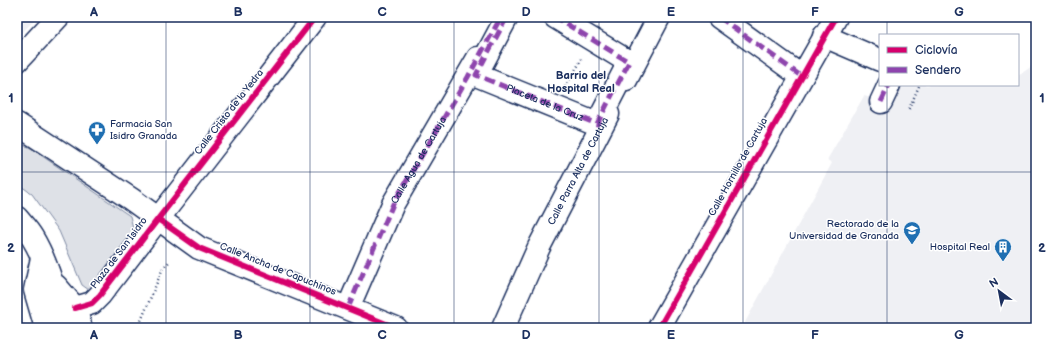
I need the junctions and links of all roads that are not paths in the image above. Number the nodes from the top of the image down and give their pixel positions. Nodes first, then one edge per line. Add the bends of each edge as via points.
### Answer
1 (58, 17) edge
2 (315, 17) edge
3 (501, 17) edge
4 (507, 17) edge
5 (555, 17) edge
6 (659, 17) edge
7 (719, 17) edge
8 (836, 17) edge
9 (824, 36) junction
10 (879, 60) edge
11 (17, 61) edge
12 (801, 76) junction
13 (468, 77) junction
14 (17, 124) edge
15 (600, 130) junction
16 (17, 218) edge
17 (158, 219) junction
18 (42, 258) junction
19 (51, 281) junction
20 (348, 308) junction
21 (78, 318) edge
22 (46, 328) edge
23 (65, 328) edge
24 (396, 328) edge
25 (504, 328) edge
26 (659, 328) edge

1 - 11 street
2 - 17 street, Calle Cristo de la Yedra
3 - 13 street, Calle Agua de Cartuja
4 - 5 street, Placeta de la Cruz via 476,75 597,124 629,62
6 - 15 street, Calle Parra Alta de Cartuja
7 - 12 street
8 - 9 street, Calle Hornillo de Cartuja
9 - 10 street
9 - 12 street, Calle Hornillo de Cartuja
12 - 26 street, Calle Hornillo de Cartuja
13 - 15 street, Placeta de la Cruz
13 - 20 street, Calle Agua de Cartuja via 393,204
14 - 17 street, Plaza de San Isidro
15 - 25 street, Calle Parra Alta de Cartuja via 539,247
16 - 18 street via 32,237
17 - 20 street, Calle Ancha de Capuchinos via 199,248
17 - 21 street, Plaza de San Isidro via 100,295
18 - 19 street
18 - 22 street via 35,290
19 - 21 street
19 - 23 street
20 - 24 street, Calle Ancha de Capuchinos

